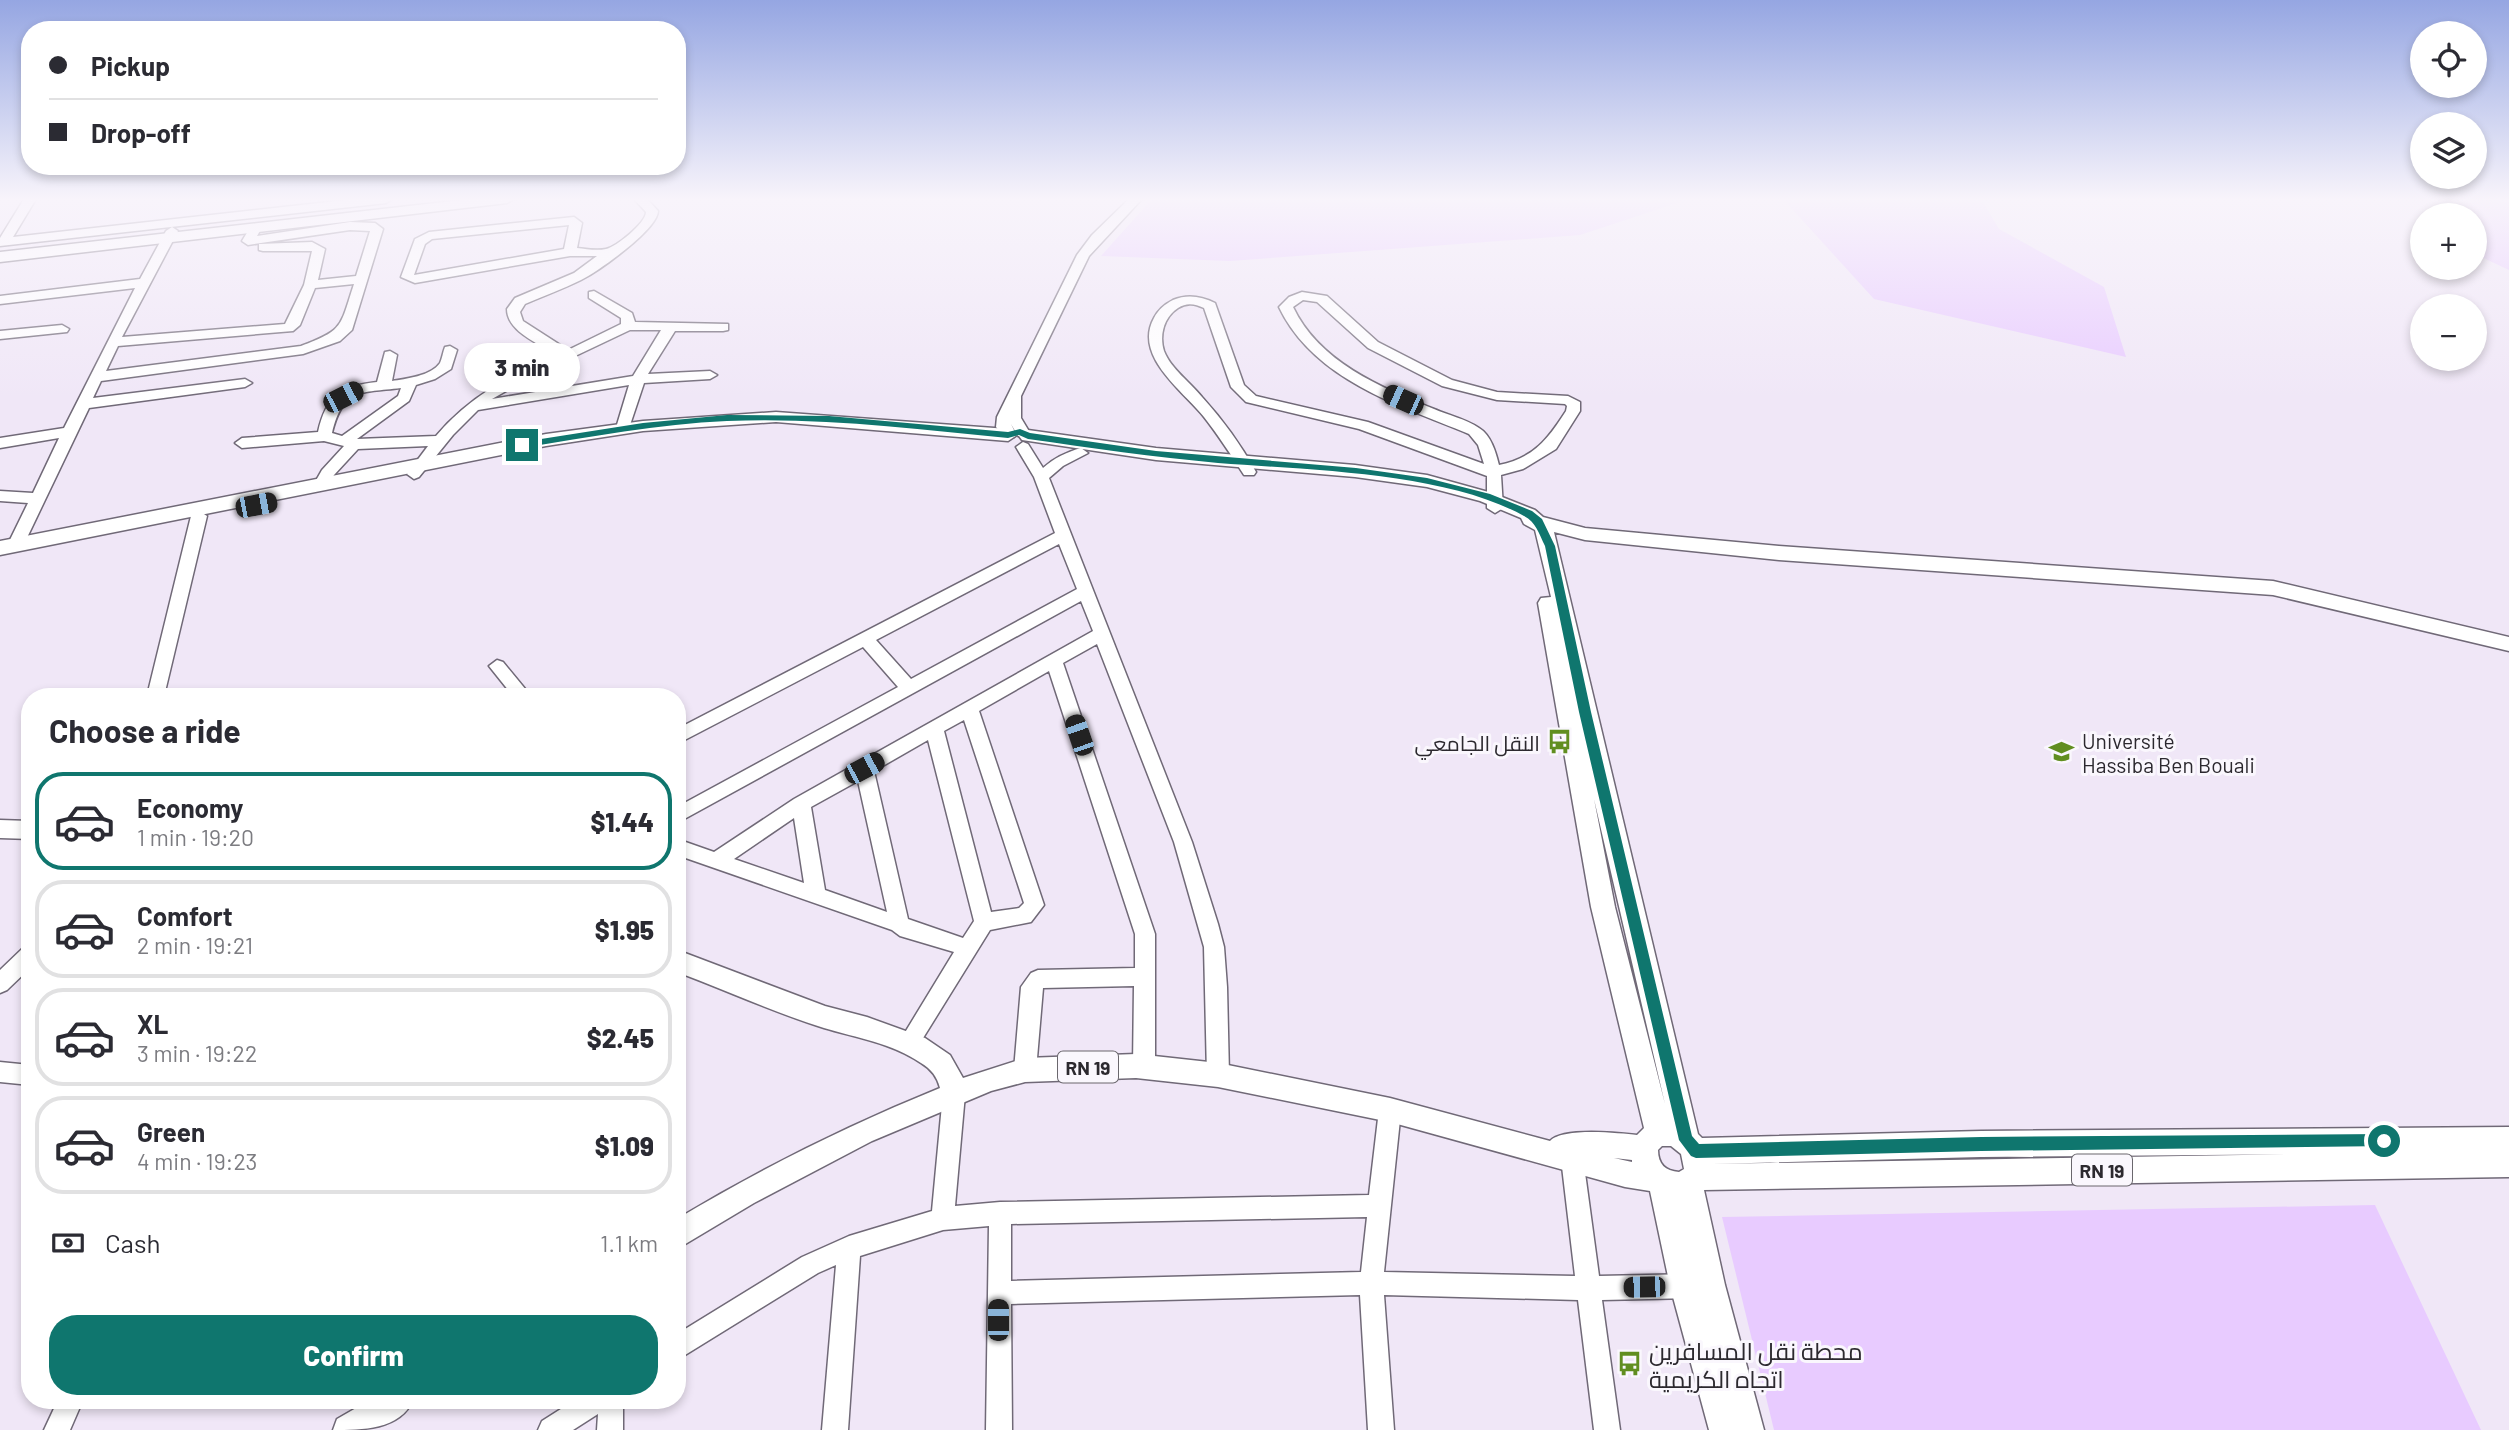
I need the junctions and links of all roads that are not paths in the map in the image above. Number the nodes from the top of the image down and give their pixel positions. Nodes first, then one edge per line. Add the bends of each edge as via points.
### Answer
1 (153, 266) edge
2 (315, 266) edge
3 (365, 266) edge
4 (411, 266) edge
5 (506, 266) edge
6 (593, 266) edge
7 (1078, 266) edge
8 (360, 279) junction
9 (143, 283) junction
10 (310, 285) junction
11 (594, 295) dead end
12 (0, 300) edge
13 (627, 326) junction
14 (670, 327) junction
15 (723, 327) dead end
16 (62, 329) dead end
17 (0, 335) edge
18 (113, 342) junction
19 (450, 350) dead end
20 (390, 355) dead end
21 (566, 355) junction
22 (710, 374) dead end
23 (96, 377) junction
24 (638, 379) junction
25 (410, 382) junction
26 (245, 383) dead end
27 (383, 386) junction
28 (83, 404) junction
29 (472, 407) junction
30 (827, 422) junction
31 (623, 428) junction
32 (70, 432) junction
33 (324, 436) junction
34 (1017, 439) junction
35 (439, 441) junction
36 (0, 443) edge
37 (242, 443) dead end
38 (350, 443) junction
39 (1081, 453) junction
40 (1155, 459) junction
41 (1247, 467) junction
42 (419, 469) junction
43 (1491, 472) junction
44 (1041, 477) junction
45 (322, 484) junction
46 (0, 496) edge
47 (38, 498) junction
48 (1496, 505) junction
49 (198, 516) junction
50 (1531, 520) junction
51 (1063, 535) junction
52 (5, 550) edge
53 (1085, 592) junction
54 (1101, 634) junction
55 (865, 639) junction
56 (2509, 644) edge
57 (1054, 661) junction
58 (497, 666) dead end
59 (908, 687) junction
60 (158, 688) edge
61 (516, 688) edge
62 (970, 710) junction
63 (935, 730) junction
64 (686, 732) edge
65 (864, 768) junction
66 (801, 804) junction
67 (686, 811) edge
68 (0, 829) edge
69 (21, 830) edge
70 (686, 850) edge
71 (716, 861) junction
72 (816, 896) junction
73 (984, 922) junction
74 (900, 927) junction
75 (967, 948) junction
76 (21, 963) edge
77 (686, 964) edge
78 (1146, 977) junction
79 (0, 984) edge
80 (908, 1044) junction
81 (1144, 1067) junction
82 (1025, 1070) junction
83 (0, 1072) edge
84 (21, 1074) edge
85 (1218, 1075) junction
86 (954, 1094) junction
87 (1390, 1110) junction
88 (2509, 1140) edge
89 (1651, 1141) junction
90 (1527, 1147) junction
91 (1572, 1158) junction
92 (2509, 1164) edge
93 (1681, 1169) junction
94 (1380, 1206) junction
95 (1000, 1213) junction
96 (943, 1219) junction
97 (686, 1229) edge
98 (849, 1248) junction
99 (1371, 1283) junction
100 (1698, 1286) junction
101 (1589, 1288) junction
102 (998, 1293) junction
103 (686, 1342) edge
104 (67, 1409) edge
105 (383, 1409) edge
106 (583, 1409) edge
107 (611, 1409) edge
108 (57, 1430) edge
109 (348, 1430) edge
110 (551, 1430) edge
111 (610, 1430) edge
112 (835, 1430) edge
113 (999, 1430) edge
114 (1381, 1430) edge
115 (1607, 1430) edge
116 (1724, 1430) edge
117 (1749, 1430) edge

1 - 9 street
2 - 10 street
3 - 8 street
4 - 5 street via 407,277 415,279
6 - 21 street via 520,301 513,309 518,324
7 - 34 street via 1002,422
8 - 10 street
8 - 23 street via 347,327 320,346
9 - 12 street
9 - 18 street
10 - 18 street via 293,325 283,331
11 - 13 street via 628,316
13 - 14 street
13 - 21 street
14 - 15 street
14 - 24 street
16 - 17 street
18 - 23 street
19 - 25 street via 446,366
20 - 27 street
21 - 29 street via 502,386
22 - 24 street
23 - 28 street
24 - 29 street
24 - 31 street
25 - 27 street
25 - 38 street via 404,398
26 - 28 street
27 - 33 street via 357,390 334,404
28 - 32 street
29 - 35 street
30 - 31 main road via 727,418
30 - 34 main road
30 - 42 main road via 641,434
31 - 42 main road
32 - 36 street
32 - 47 street
33 - 37 street
33 - 38 street
34 - 39 main road
34 - 40 main road
34 - 44 street
35 - 38 street
35 - 42 street
38 - 45 street
39 - 40 main road
39 - 44 street
40 - 41 main road
41 - 43 street via 1157,351 1158,323 1180,302 1198,300 1210,306 1238,387 1251,398 1363,425
41 - 48 main road via 1405,486
42 - 45 main road
42 - 49 main road
43 - 43 street via 1490,452 1479,435 1380,389 1312,348 1288,315 1288,303 1303,296 1322,299 1373,345 1447,383 1497,396 1573,402 1573,411 1551,446 1518,466
43 - 48 street
44 - 51 street
45 - 52 main road
46 - 47 street
47 - 52 street
48 - 50 main road
49 - 52 main road
49 - 60 street
50 - 56 main road via 1585,534 1779,553 2273,588
50 - 89 main road
50 - 93 main road via 1550,546
51 - 53 street
51 - 55 street
53 - 54 street
53 - 59 street
54 - 57 street
54 - 85 street via 1183,842 1214,947
55 - 59 street
55 - 64 street
57 - 62 street
57 - 78 street via 1138,906 1145,934
58 - 61 street
59 - 67 street
62 - 63 street
62 - 73 street via 1034,900 1024,916
63 - 65 street
63 - 73 street
65 - 66 street
65 - 74 street
66 - 71 street
66 - 72 street
68 - 69 main road
70 - 71 street
71 - 72 street
72 - 74 street
73 - 75 street
74 - 75 street
75 - 80 street
76 - 79 street
77 - 80 main road
78 - 81 street
78 - 82 street via 1042,978 1034,982
80 - 86 main road via 937,1059 950,1075
81 - 82 main road, RN 19
81 - 85 main road, RN 19
82 - 86 main road, RN 19
83 - 84 street
85 - 87 main road, RN 19
86 - 96 street
86 - 97 main road, RN 19 via 863,1132
87 - 90 main road, RN 19
87 - 94 street
88 - 93 main road, RN 19 via 1981,1144
89 - 90 main road, RN 19 via 1588,1148
89 - 93 main road via 1672,1133
89 - 93 main road via 1647,1168
90 - 91 main road, RN 19
91 - 93 main road, RN 19 via 1625,1174
91 - 101 street
92 - 93 main road, RN 19
93 - 100 main road
94 - 95 street
94 - 99 street
95 - 96 street
95 - 102 street
96 - 98 street
98 - 103 street via 810,1265
98 - 112 street
99 - 101 street
99 - 102 street
99 - 114 street
100 - 101 street
100 - 116 main road
100 - 117 main road
101 - 115 street
102 - 113 street
104 - 108 street
105 - 109 main road
106 - 110 street
107 - 111 street

